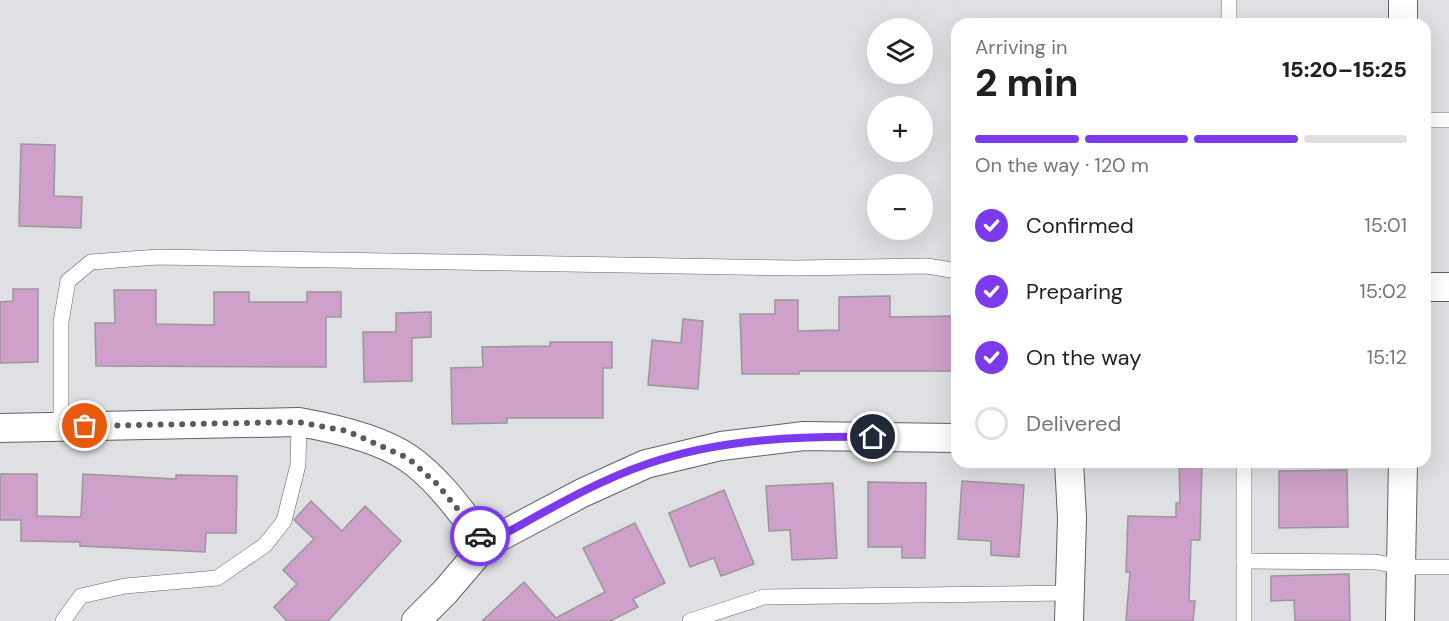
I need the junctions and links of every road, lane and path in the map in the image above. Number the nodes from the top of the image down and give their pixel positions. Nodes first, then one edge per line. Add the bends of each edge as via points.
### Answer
1 (1228, 0) edge
2 (1403, 0) edge
3 (1229, 18) edge
4 (1403, 18) edge
5 (1431, 120) edge
6 (1449, 120) edge
7 (951, 270) edge
8 (1431, 287) edge
9 (1449, 287) edge
10 (298, 422) junction
11 (61, 426) junction
12 (0, 428) edge
13 (951, 438) edge
14 (1069, 468) edge
15 (1244, 468) edge
16 (1403, 468) edge
17 (486, 544) junction
18 (1244, 561) junction
19 (1401, 567) junction
20 (1449, 567) edge
21 (1068, 592) junction
22 (63, 621) edge
23 (416, 621) edge
24 (690, 621) edge
25 (1069, 621) edge
26 (1244, 621) edge
27 (1400, 621) edge

1 - 3 lane
2 - 4 street
5 - 6 lane
7 - 11 lane via 927,266 795,268 158,257 91,262 69,281 61,322
8 - 9 street
10 - 11 street
10 - 17 street via 347,431 408,458 437,484
10 - 22 lane via 298,465 284,520 265,545 217,578 125,586 81,596
11 - 12 street
13 - 17 street via 804,436 721,446 646,464
14 - 21 street via 1072,518
15 - 18 lane
16 - 19 street
17 - 23 street
18 - 19 lane via 1376,562
18 - 26 lane
19 - 20 lane
19 - 27 street
21 - 24 lane via 764,597
21 - 25 street

